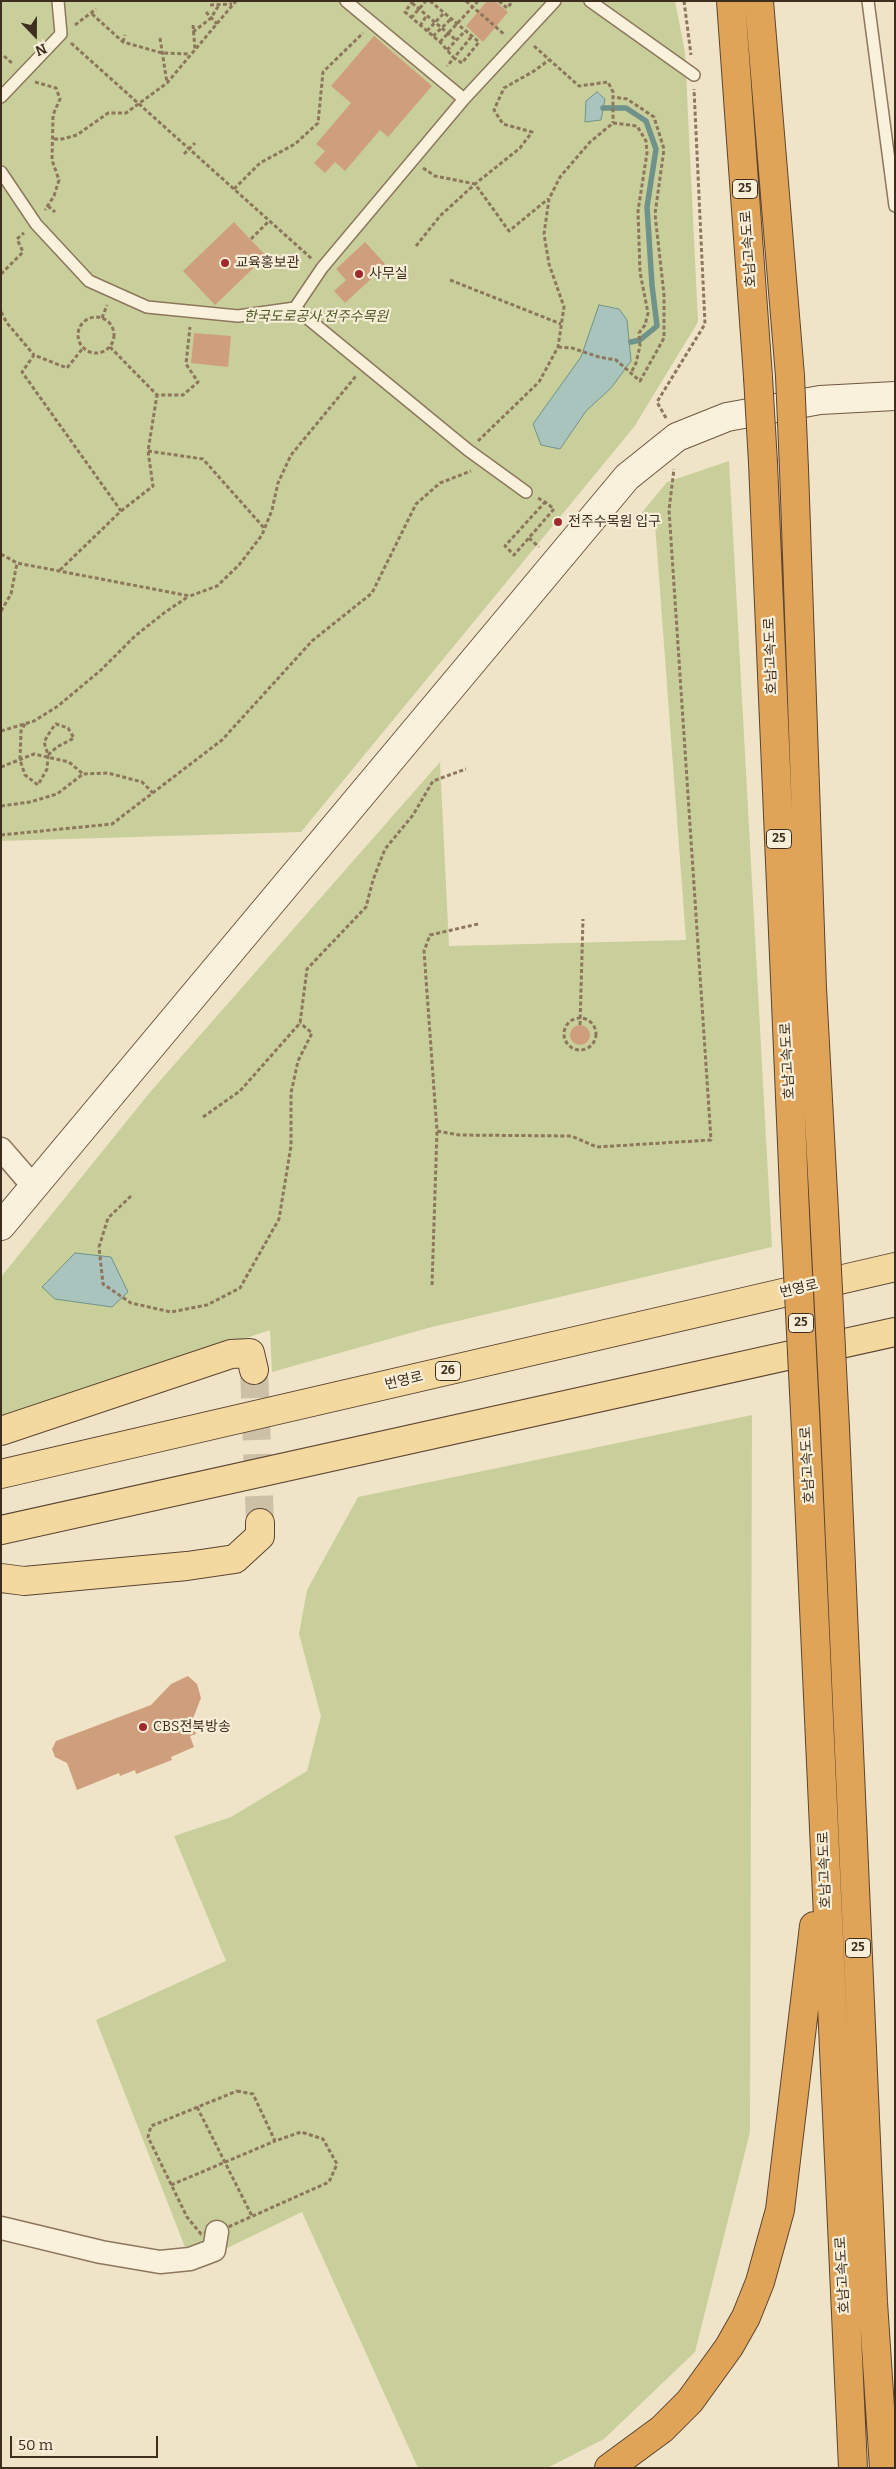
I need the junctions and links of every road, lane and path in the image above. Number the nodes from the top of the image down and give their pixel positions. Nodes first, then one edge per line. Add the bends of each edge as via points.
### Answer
1 (58, 1) edge
2 (346, 1) edge
3 (426, 1) edge
4 (431, 1) edge
5 (466, 1) edge
6 (478, 1) edge
7 (499, 1) edge
8 (513, 1) edge
9 (555, 1) edge
10 (590, 1) edge
11 (684, 1) edge
12 (731, 1) edge
13 (759, 1) edge
14 (868, 1) edge
15 (413, 2) edge
16 (234, 3) edge
17 (210, 4) dead end
18 (219, 4) junction
19 (419, 8) junction
20 (473, 8) junction
21 (96, 9) dead end
22 (206, 12) dead end
23 (444, 13) junction
24 (92, 14) junction
25 (428, 15) junction
26 (211, 18) junction
27 (411, 18) junction
28 (451, 18) junction
29 (435, 22) junction
30 (217, 24) junction
31 (373, 24) junction
32 (457, 24) junction
33 (193, 25) dead end
34 (420, 26) junction
35 (442, 28) junction
36 (427, 31) junction
37 (466, 31) junction
38 (193, 32) junction
39 (448, 33) junction
40 (61, 34) junction
41 (523, 34) junction
42 (125, 35) dead end
43 (433, 36) junction
44 (472, 36) junction
45 (160, 38) dead end
46 (456, 40) junction
47 (123, 42) junction
48 (440, 42) junction
49 (515, 43) junction
50 (195, 49) junction
51 (447, 50) junction
52 (162, 53) junction
53 (191, 54) junction
54 (454, 58) junction
55 (549, 60) junction
56 (23, 74) junction
57 (694, 76) junction
58 (437, 77) junction
59 (167, 83) junction
60 (1, 97) edge
61 (613, 97) junction
62 (464, 100) junction
63 (139, 104) junction
64 (613, 124) junction
65 (54, 139) junction
66 (195, 143) dead end
67 (189, 149) junction
68 (184, 154) dead end
69 (412, 161) junction
70 (1, 172) edge
71 (475, 184) junction
72 (234, 189) junction
73 (549, 198) junction
74 (48, 206) junction
75 (895, 206) edge
76 (55, 212) dead end
77 (269, 221) junction
78 (36, 224) junction
79 (251, 239) dead end
80 (416, 246) dead end
81 (322, 268) junction
82 (1, 274) edge
83 (450, 280) dead end
84 (294, 308) junction
85 (191, 311) junction
86 (1, 312) edge
87 (561, 324) junction
88 (110, 347) junction
89 (558, 347) junction
90 (83, 348) junction
91 (34, 355) junction
92 (364, 366) junction
93 (631, 373) junction
94 (157, 395) junction
95 (895, 396) edge
96 (677, 437) junction
97 (468, 450) junction
98 (148, 451) junction
99 (481, 459) junction
100 (526, 492) joint
101 (545, 502) junction
102 (121, 511) junction
103 (265, 530) junction
104 (1, 554) edge
105 (17, 562) junction
106 (60, 570) junction
107 (190, 596) junction
108 (1, 611) edge
109 (25, 724) junction
110 (1, 731) edge
111 (48, 755) junction
112 (20, 760) junction
113 (1, 767) edge
114 (466, 769) dead end
115 (83, 774) junction
116 (153, 793) junction
117 (1, 806) edge
118 (1, 835) edge
119 (583, 919) dead end
120 (478, 924) dead end
121 (581, 1019) junction
122 (300, 1023) junction
123 (580, 1025) dead end
124 (203, 1117) dead end
125 (437, 1131) junction
126 (1, 1149) edge
127 (34, 1187) junction
128 (131, 1196) dead end
129 (1, 1226) edge
130 (895, 1267) edge
131 (432, 1285) dead end
132 (895, 1332) edge
133 (254, 1370) tunnel mouth
134 (1, 1431) edge
135 (1, 1474) edge
136 (260, 1523) tunnel mouth
137 (1, 1530) edge
138 (1, 1578) edge
139 (826, 1889) junction
140 (197, 2107) junction
141 (275, 2141) junction
142 (224, 2163) junction
143 (171, 2185) junction
144 (252, 2216) junction
145 (1, 2228) edge
146 (217, 2232) junction
147 (609, 2468) edge
148 (853, 2468) edge
149 (884, 2468) edge

1 - 40 lane
2 - 31 lane
3 - 19 path
4 - 23 path
5 - 20 path
6 - 20 path
7 - 8 path via 507,8
9 - 41 lane
10 - 57 lane
11 - 57 path
12 - 139 highway, 호남고속도로 / 25, bridge via 763,463
13 - 149 highway, 호남고속도로 / 25, bridge via 790,376 812,988 836,1428 873,2302
14 - 75 lane
15 - 19 path
15 - 27 path via 405,12
16 - 18 path
16 - 30 path
17 - 18 path
18 - 26 path
19 - 25 path
19 - 27 path
20 - 32 path
20 - 49 path
21 - 24 path
22 - 26 path
23 - 28 path
23 - 29 path
24 - 40 path
24 - 47 path
25 - 29 path
25 - 34 path
26 - 30 path
26 - 38 path
27 - 34 path
28 - 32 path
28 - 35 path
29 - 35 path
29 - 36 path
30 - 50 path
31 - 58 lane
31 - 72 path via 323,72 318,123 295,144 260,163
32 - 37 path
32 - 39 path
33 - 38 path
34 - 36 path
35 - 39 path
35 - 43 path
36 - 43 path
37 - 44 path
37 - 46 path
38 - 50 path
39 - 46 path
39 - 48 path
40 - 56 lane
40 - 63 path
41 - 49 lane
41 - 55 path
42 - 47 path
43 - 48 path
44 - 54 path
44 - 54 path via 479,42 462,63
45 - 52 path
46 - 51 path
47 - 52 path
48 - 51 path
49 - 62 lane
50 - 53 path
51 - 54 path
52 - 53 path
52 - 59 path
53 - 59 path
54 - 58 path
55 - 61 path via 578,86 608,82
55 - 71 path via 504,88 494,110 503,124 532,132 520,148
56 - 60 lane
56 - 65 path via 33,82 56,88 60,99 52,115
57 - 96 path via 705,324 657,402
58 - 62 lane
59 - 63 path
61 - 64 path
61 - 93 path via 627,99 654,117 664,149 655,214 664,295 664,338 640,381
62 - 69 lane
63 - 65 path via 126,113 108,113 77,135
63 - 67 path
64 - 73 path via 590,142 560,176
64 - 93 path via 637,126 646,141 647,154 638,211 640,272 648,313 639,333 640,346
65 - 74 path via 52,160 59,180
66 - 67 path
67 - 68 path
67 - 72 path
69 - 71 path via 435,176
69 - 81 lane
70 - 78 lane
71 - 73 path via 509,231
71 - 80 path via 440,216
72 - 77 path
73 - 87 path via 544,234 549,264 564,307
74 - 76 path
74 - 78 path
77 - 79 path
77 - 81 path
78 - 82 path via 17,239 23,252
78 - 85 lane via 89,281 147,307
81 - 84 lane
83 - 87 path
84 - 85 lane via 238,316
84 - 92 lane
85 - 94 path via 186,364 198,382 183,395
86 - 91 path
87 - 89 path
88 - 90 path via 100,353
88 - 90 path via 114,330 107,321 96,317 85,321 78,331
88 - 94 path
89 - 93 path via 616,360
89 - 97 path via 539,382
90 - 91 path via 67,368
91 - 102 path via 22,372
92 - 97 lane
92 - 103 path via 291,455 278,482
94 - 98 path
95 - 96 street via 820,400 727,417
96 - 125 path via 669,510 711,1140 597,1147 571,1136 459,1135
96 - 127 street via 627,477 597,511 499,633
97 - 99 lane
98 - 102 path via 154,486
98 - 103 path via 203,459
99 - 100 lane
99 - 116 path via 470,471 440,483 416,504 372,593 312,641 222,740
100 - 101 path
101 - 101 path via 505,546 514,555 554,509
102 - 106 path
103 - 107 path via 239,565 217,586
104 - 105 path
105 - 106 path
105 - 108 path via 11,594
106 - 107 path
107 - 109 path via 135,636 58,706
109 - 110 path
109 - 112 path via 21,731
111 - 111 path via 44,742 51,730 56,724 68,728 74,738
111 - 112 path via 34,754
111 - 112 path via 46,769 38,785 25,775
111 - 115 path via 69,762
112 - 113 path
114 - 122 path via 433,781 413,815 385,849 366,907 307,969
115 - 116 path via 108,772 142,782
115 - 117 path via 57,794
116 - 118 path via 112,824
119 - 121 path
120 - 125 path via 430,935 424,952
121 - 121 path via 571,1021 565,1030 568,1045 578,1050 588,1048 596,1036 591,1022
121 - 123 path
122 - 124 path via 240,1091
122 - 128 path via 312,1033 298,1061 291,1093 291,1146 279,1219 240,1288 207,1304 171,1312 131,1303 103,1284 99,1247 108,1218
125 - 131 path
126 - 127 street
127 - 129 street
130 - 135 main road, 번영로 / 26
132 - 137 main road
133 - 134 main road via 250,1353 231,1354
136 - 138 main road via 260,1536 235,1559 24,1581
139 - 147 highway via 816,1912 780,2210 760,2282 734,2340 706,2381 662,2428
139 - 148 highway, 호남고속도로 / 25
140 - 141 path via 237,2091 253,2094
140 - 142 path
140 - 143 path via 151,2126 148,2137
141 - 142 path
141 - 144 path via 301,2132 323,2139 337,2164 329,2182
142 - 143 path
142 - 144 path
143 - 146 path via 187,2217 201,2234
144 - 146 path
145 - 146 street via 101,2252 160,2262 190,2259 214,2250

